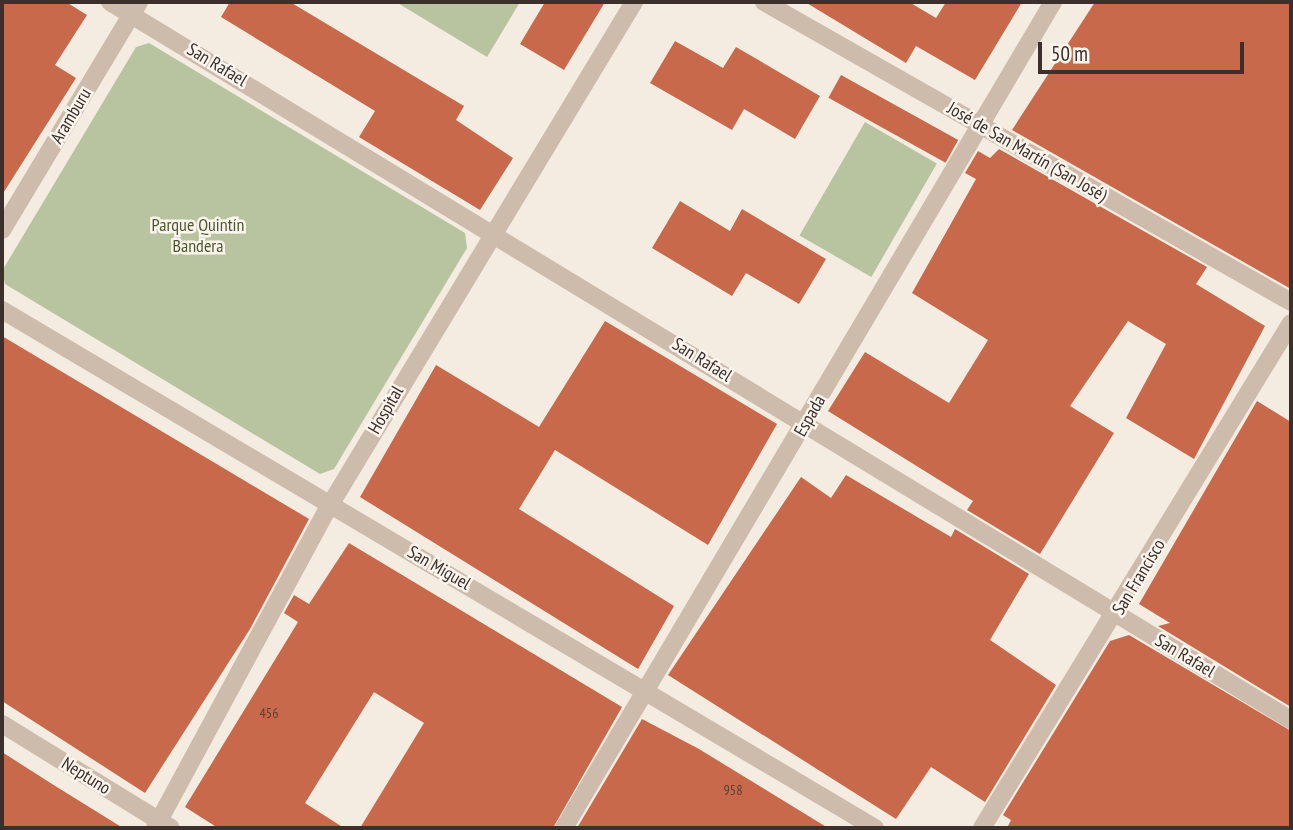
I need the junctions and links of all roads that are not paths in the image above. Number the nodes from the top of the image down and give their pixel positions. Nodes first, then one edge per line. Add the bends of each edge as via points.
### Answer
1 (110, 2) edge
2 (634, 2) edge
3 (764, 2) edge
4 (1053, 2) edge
5 (136, 8) edge
6 (980, 125) junction
7 (491, 229) junction
8 (2, 230) edge
9 (1291, 302) edge
10 (2, 310) edge
11 (1291, 323) edge
12 (805, 424) junction
13 (330, 505) junction
14 (1116, 615) junction
15 (649, 690) junction
16 (1291, 720) edge
17 (2, 724) edge
18 (161, 826) edge
19 (564, 828) edge
20 (875, 828) edge
21 (982, 828) edge

1 - 5 street, San Rafael
2 - 7 street, Hospital
3 - 6 street, José de San Martín (San José)
4 - 6 street, Espada
5 - 7 street, San Rafael
5 - 8 street, Aramburu
6 - 9 street, José de San Martín (San José)
6 - 12 street, Espada
7 - 12 street, San Rafael
7 - 13 street, Hospital
10 - 13 street, San Miguel
11 - 14 street, San Francisco
12 - 14 street, San Rafael
12 - 15 street, Espada
13 - 15 street, San Miguel
13 - 18 street, Hospital
14 - 16 street, San Rafael
14 - 21 street, San Francisco
15 - 19 street, Espada
15 - 20 street, San Miguel
17 - 18 street, Neptuno

